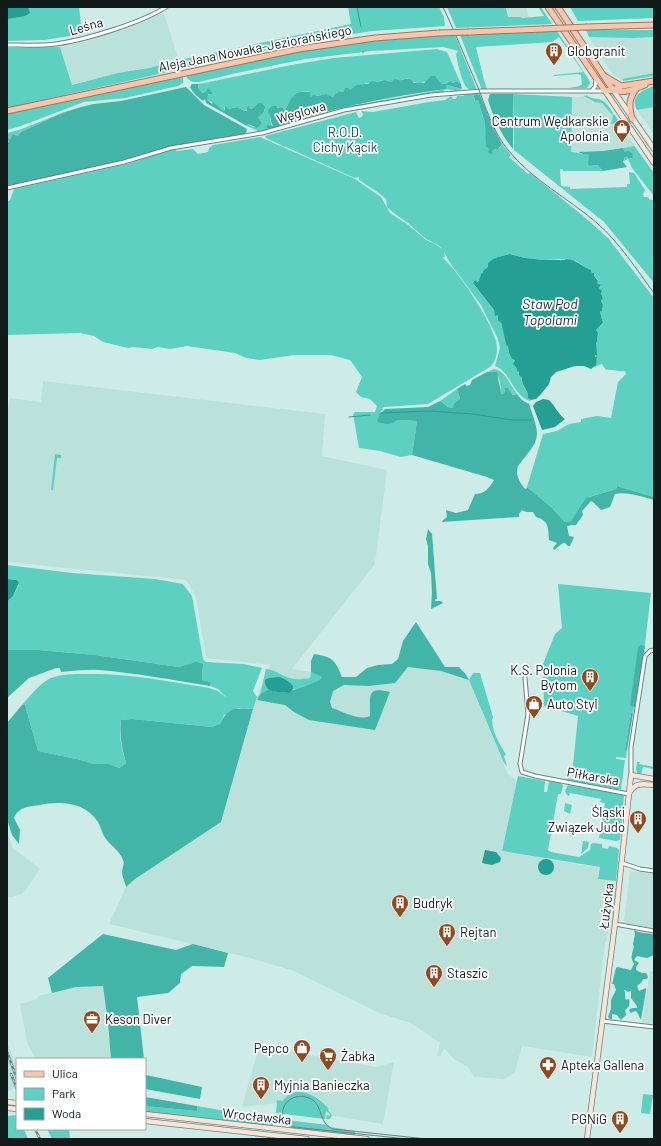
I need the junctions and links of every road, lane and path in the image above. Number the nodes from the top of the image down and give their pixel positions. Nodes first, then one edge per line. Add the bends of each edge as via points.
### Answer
1 (166, 7) edge
2 (549, 7) edge
3 (558, 7) edge
4 (564, 7) edge
5 (565, 17) junction
6 (653, 25) edge
7 (7, 45) edge
8 (604, 74) junction
9 (596, 76) junction
10 (652, 82) edge
11 (621, 86) junction
12 (637, 88) junction
13 (613, 90) junction
14 (590, 91) junction
15 (605, 91) junction
16 (7, 111) edge
17 (632, 119) junction
18 (654, 149) edge
19 (654, 163) edge
20 (7, 188) edge
21 (654, 650) edge
22 (525, 678) dead end
23 (631, 775) junction
24 (654, 779) edge
25 (654, 785) edge
26 (629, 794) junction
27 (622, 863) junction
28 (654, 872) edge
29 (615, 924) junction
30 (654, 931) edge
31 (602, 1021) junction
32 (654, 1027) edge
33 (146, 1114) edge
34 (146, 1120) edge
35 (307, 1139) edge
36 (361, 1139) edge
37 (367, 1139) edge
38 (587, 1139) edge

1 - 7 street, Leśna via 132,23 67,42 48,45
2 - 9 main road
3 - 5 main road
4 - 5 main road
5 - 8 main road
6 - 16 main road, Aleja Jana Nowaka-Jeziorańskiego, bridge via 439,33 375,38 316,46 195,70
8 - 11 main road
8 - 13 main road
9 - 14 street via 596,84
9 - 15 main road
10 - 11 main road
10 - 12 main road
11 - 13 main road
12 - 13 main road via 624,92
12 - 17 main road via 629,101
13 - 15 main road
13 - 17 main road
14 - 15 street, Węglowa
14 - 20 street, Węglowa via 482,91 423,96 344,110 262,133 176,148 131,161
15 - 19 main road
17 - 18 main road
21 - 23 street, Piłkarska via 645,656 631,747
22 - 26 street, Piłkarska via 528,714 520,764 522,772 546,779
23 - 24 main road
23 - 26 main road, Piłkarska
25 - 26 main road via 635,786
26 - 27 main road, Łużycka
27 - 28 street
27 - 29 main road, Łużycka
29 - 30 street
29 - 31 main road, Łużycka
31 - 32 street
31 - 38 main road, Łużycka
33 - 36 main road, Wrocławska
34 - 35 main road, Wrocławska
36 - 37 main road, Wrocławska

